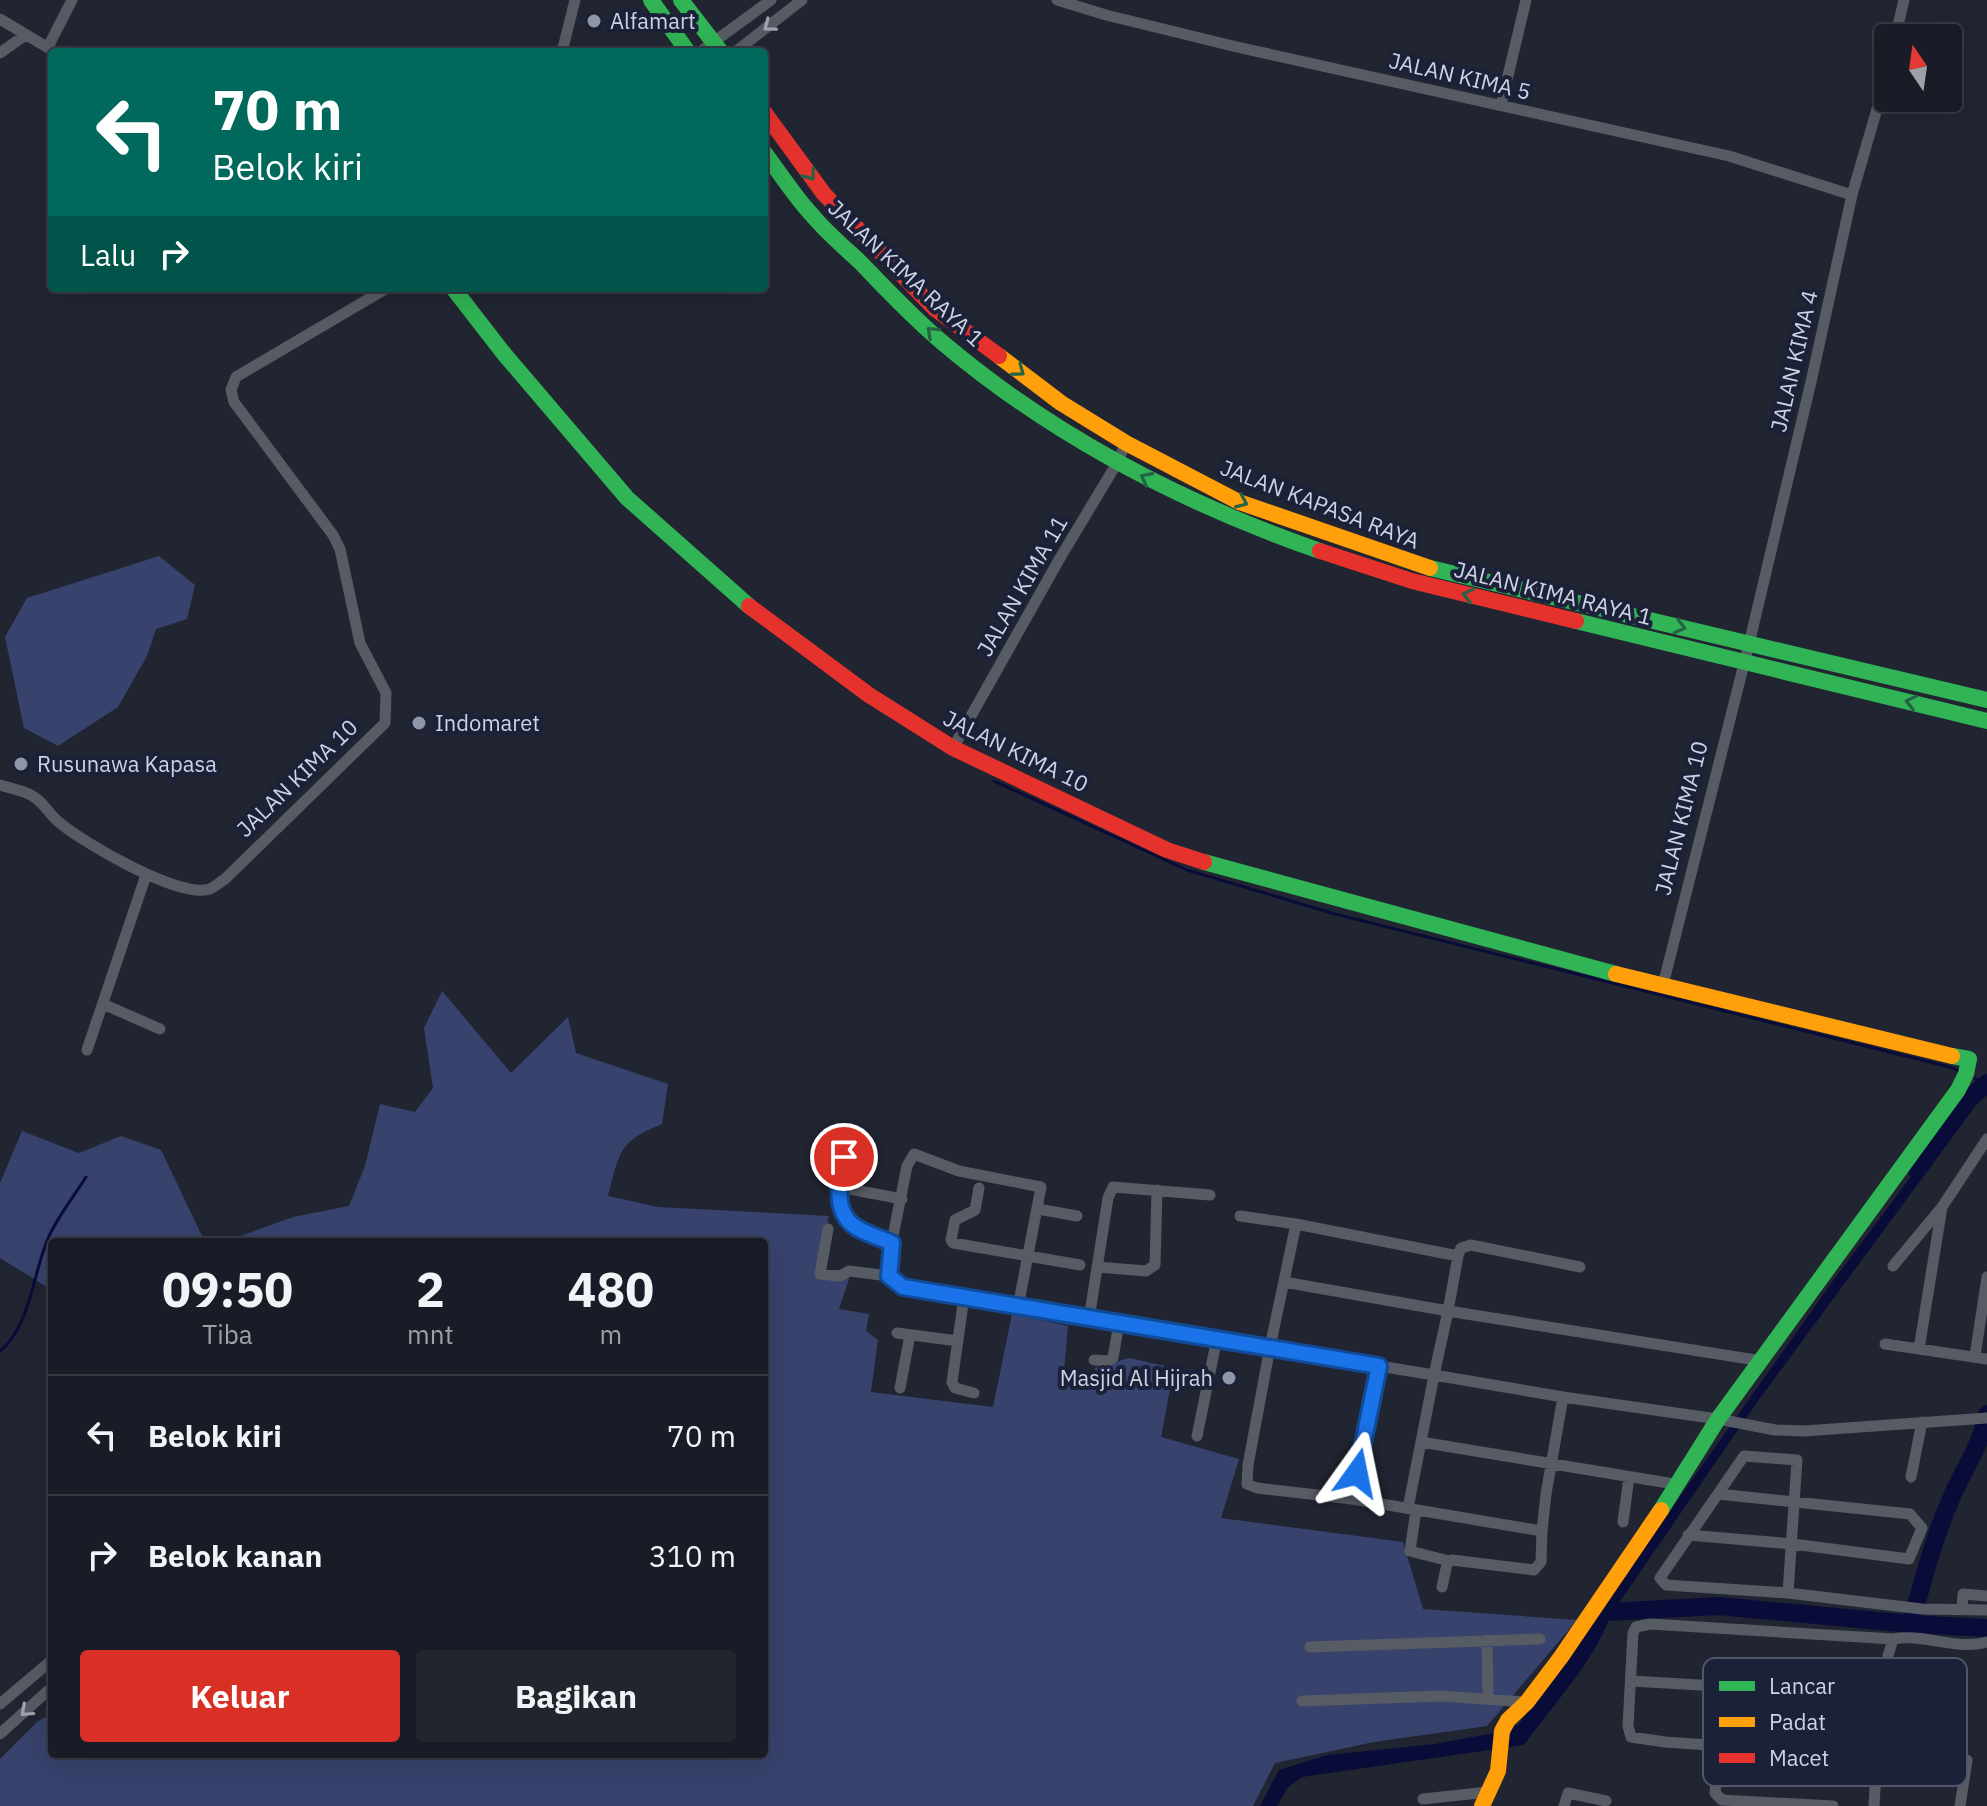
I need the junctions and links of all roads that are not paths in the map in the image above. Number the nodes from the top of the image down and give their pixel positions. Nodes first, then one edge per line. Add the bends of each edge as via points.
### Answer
1 (72, 0) edge
2 (575, 0) edge
3 (651, 0) edge
4 (681, 0) edge
5 (771, 0) edge
6 (802, 0) edge
7 (1057, 0) edge
8 (1526, 0) edge
9 (1904, 0) edge
10 (0, 19) edge
11 (1898, 24) edge
12 (24, 36) junction
13 (48, 48) edge
14 (53, 48) edge
15 (563, 48) edge
16 (685, 48) edge
17 (710, 48) edge
18 (712, 48) edge
19 (740, 48) edge
20 (0, 53) edge
21 (1501, 105) junction
22 (1876, 112) edge
23 (768, 117) edge
24 (768, 157) edge
25 (1852, 195) junction
26 (380, 292) edge
27 (456, 292) edge
28 (1126, 443) junction
29 (1117, 463) junction
30 (1749, 644) junction
31 (1744, 662) junction
32 (1987, 700) edge
33 (1987, 721) edge
34 (953, 748) junction
35 (0, 785) edge
36 (146, 875) junction
37 (1663, 985) junction
38 (103, 1004) junction
39 (160, 1029) dead end
40 (87, 1050) dead end
41 (852, 1133) dead end
42 (1987, 1139) edge
43 (839, 1187) junction
44 (979, 1188) dead end
45 (1157, 1190) junction
46 (1210, 1195) dead end
47 (902, 1199) junction
48 (1942, 1207) junction
49 (1038, 1209) junction
50 (1077, 1216) dead end
51 (1240, 1216) dead end
52 (1296, 1224) junction
53 (828, 1229) dead end
54 (892, 1243) junction
55 (1028, 1255) junction
56 (1458, 1256) junction
57 (1080, 1265) dead end
58 (1893, 1266) dead end
59 (1097, 1267) junction
60 (1580, 1267) dead end
61 (889, 1276) junction
62 (1987, 1277) edge
63 (1284, 1282) junction
64 (964, 1297) junction
65 (1018, 1307) junction
66 (1448, 1311) junction
67 (1089, 1319) junction
68 (1119, 1323) junction
69 (897, 1333) dead end
70 (910, 1335) junction
71 (1217, 1338) junction
72 (958, 1341) junction
73 (1885, 1344) dead end
74 (1270, 1347) junction
75 (1919, 1349) junction
76 (1981, 1357) edge
77 (1094, 1360) dead end
78 (1762, 1361) junction
79 (1379, 1366) junction
80 (1434, 1375) junction
81 (900, 1388) dead end
82 (974, 1393) dead end
83 (1563, 1397) junction
84 (1984, 1418) edge
85 (1724, 1420) junction
86 (1922, 1422) junction
87 (1197, 1436) dead end
88 (1421, 1442) junction
89 (1551, 1465) junction
90 (1629, 1477) junction
91 (1911, 1477) dead end
92 (1675, 1485) junction
93 (1718, 1494) junction
94 (1352, 1499) junction
95 (1795, 1502) junction
96 (1412, 1509) junction
97 (1623, 1522) dead end
98 (1542, 1531) junction
99 (1688, 1535) junction
100 (1793, 1544) junction
101 (1449, 1561) junction
102 (1442, 1587) dead end
103 (1788, 1593) junction
104 (1987, 1596) edge
105 (1962, 1610) junction
106 (1987, 1610) edge
107 (1540, 1639) dead end
108 (1893, 1639) junction
109 (1487, 1640) junction
110 (1987, 1642) edge
111 (1310, 1647) dead end
112 (1888, 1658) edge
113 (48, 1663) edge
114 (1632, 1681) junction
115 (1703, 1685) edge
116 (48, 1691) edge
117 (1488, 1699) junction
118 (1302, 1701) dead end
119 (1527, 1702) junction
120 (0, 1704) edge
121 (0, 1734) edge
122 (1703, 1744) edge
123 (1716, 1786) edge
124 (1875, 1786) edge
125 (1963, 1786) edge
126 (1423, 1799) dead end
127 (1485, 1799) edge
128 (1606, 1799) edge
129 (1564, 1806) edge
130 (1833, 1806) edge
131 (1874, 1806) edge
132 (1960, 1806) edge

1 - 14 street
2 - 15 street
3 - 16 main road
4 - 17 main road
5 - 18 street
6 -> 19 street
7 - 21 street, JALAN KIMA 5 via 1185,35
8 - 21 street
9 - 11 street
10 - 12 street
12 - 13 street
12 - 20 street
21 - 25 street, JALAN KIMA 5 via 1729,156
22 - 25 street, JALAN KIMA 4
23 -> 28 main road, JALAN KAPASA RAYA via 824,194 934,308 1061,403
29 -> 24 main road, JALAN KIMA RAYA 1 via 953,352 809,212
25 - 30 street, JALAN KIMA 4
26 - 36 street, JALAN KIMA 10 via 236,377 231,390 234,402 340,549 360,643 386,693 385,723 211,889
27 - 34 main road, JALAN KIMA 10 via 627,498 757,613 869,695
28 - 29 street, JALAN KIMA 11
28 -> 30 main road, JALAN KAPASA RAYA via 1239,502 1386,556
31 -> 29 main road, JALAN KIMA RAYA 1 via 1366,568 1265,532
29 - 34 street, JALAN KIMA 11
30 - 31 street, JALAN KIMA 4
30 - 32 main road, JALAN KAPASA RAYA
33 -> 31 main road, JALAN KIMA RAYA 1
31 - 37 street, JALAN KIMA 10
34 - 37 main road, JALAN KIMA 10 via 1167,850
35 - 36 street, JALAN KIMA 10 via 44,803 58,822
36 - 38 street
37 - 78 main road, JALAN KIMA 10 via 1966,1057 1968,1072
38 - 39 street
38 - 40 street
41 - 43 street
42 - 48 street
43 - 47 street
43 - 54 street via 846,1219
44 - 55 street via 975,1210 955,1220 951,1242
45 - 46 street
45 - 59 street via 1118,1186 1109,1192
45 - 59 street via 1155,1265 1146,1271
47 - 49 street via 907,1166 918,1154 959,1171 1038,1185
47 - 54 street
48 - 58 street
48 - 75 street
49 - 50 street
49 - 55 street
51 - 52 street
52 - 56 street
52 - 63 street
53 - 61 street via 820,1274
54 - 61 street
55 - 57 street
55 - 65 street
56 - 60 street via 1461,1248 1471,1245
56 - 66 street
59 - 67 street
61 - 64 street via 903,1287
62 - 76 street
63 - 66 street
63 - 74 street
64 - 65 street
64 - 72 street
65 - 67 street
66 - 78 street
66 - 80 street
67 - 68 street
68 - 71 street
68 - 77 street via 1113,1358
69 - 70 street
70 - 72 street
70 - 81 street
71 - 74 street
71 - 87 street
72 - 82 street via 952,1386
73 - 75 street
74 - 79 street
74 - 94 street via 1247,1484
75 - 76 street
78 - 85 main road
79 - 80 street
79 - 94 street
80 - 83 street
80 - 88 street
83 - 85 street
83 - 89 street
84 - 86 street
85 - 86 street via 1804,1431
85 - 92 main road
86 - 91 street
88 - 89 street
88 - 96 street
89 - 90 street
89 - 98 street
90 - 92 street
90 - 97 street
92 - 119 main road
93 - 95 street
93 - 95 street via 1744,1456 1797,1460
93 - 99 street
94 - 96 street
95 - 100 street
95 - 100 street via 1910,1514 1922,1528 1909,1559
96 - 98 street
96 - 101 street via 1410,1551
98 - 101 street via 1541,1562 1534,1570
99 - 100 street
99 - 103 street via 1660,1578 1666,1585
100 - 103 street
101 - 102 street
103 - 105 street
104 - 105 street via 1963,1594
105 - 106 street
107 - 109 street
108 - 110 street
108 - 112 street
108 - 114 street via 1641,1625 1633,1633
109 - 111 street
109 - 117 street
113 - 120 street
114 - 115 street
114 - 122 street via 1631,1737
116 -> 121 street
117 - 118 street
117 - 119 street
119 - 127 main road via 1502,1731 1498,1771
123 - 130 street via 1722,1800
124 - 131 street
125 - 132 street
126 - 127 street
128 - 129 street via 1568,1793

